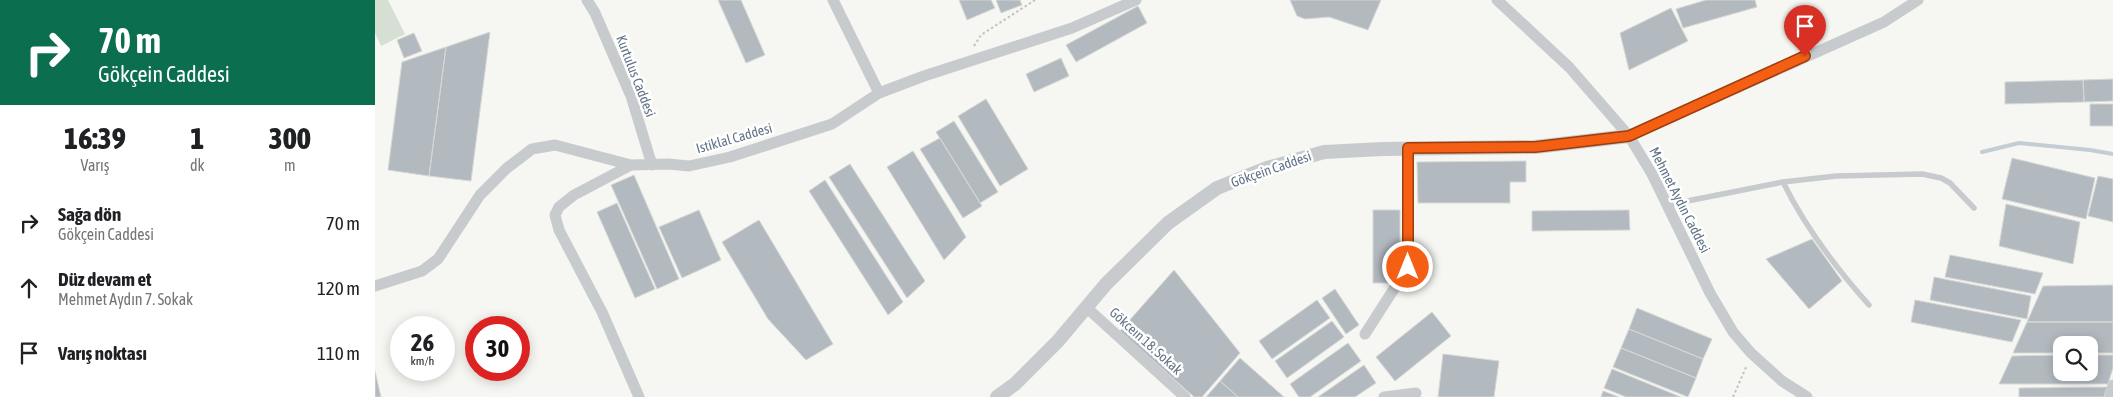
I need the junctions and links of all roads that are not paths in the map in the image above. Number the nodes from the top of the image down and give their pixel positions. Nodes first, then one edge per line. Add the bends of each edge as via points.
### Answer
1 (587, 0) edge
2 (833, 0) edge
3 (1136, 0) edge
4 (1497, 0) edge
5 (1918, 0) edge
6 (879, 93) junction
7 (1629, 136) junction
8 (1408, 148) junction
9 (631, 165) junction
10 (652, 165) junction
11 (1783, 182) junction
12 (1667, 205) junction
13 (1974, 208) dead end
14 (375, 286) edge
15 (1869, 306) dead end
16 (1086, 307) junction
17 (1365, 334) dead end
18 (2113, 385) edge
19 (1416, 393) dead end
20 (639, 397) edge
21 (997, 397) edge
22 (1185, 397) edge
23 (1384, 397) edge
24 (1807, 397) edge
25 (2110, 397) edge

1 - 10 street, Kurtulus Caddesi via 631,96
2 - 6 street
3 - 6 street, Istiklal Caddesi via 1072,28
4 - 7 street, Mehmet Aydın Caddesi via 1569,67
5 - 7 street via 1884,22
6 - 10 street, Istiklal Caddesi via 832,124 730,157 689,166
7 - 8 street, Gökçein Caddesi via 1535,147
7 - 12 street, Mehmet Aydın Caddesi
8 - 16 street, Gökçein Caddesi via 1323,152 1267,168 1217,188 1168,223
8 - 17 street via 1408,267
9 - 10 street, Istiklal Caddesi
9 - 14 street, Istiklal Caddesi via 555,145 532,149 480,195 438,259 422,271
9 - 20 street via 574,195 559,207 555,215 559,230 602,312
11 - 12 lane
11 - 13 lane via 1835,176 1931,175 1950,183
11 - 15 lane via 1793,203 1835,265
12 - 24 street, Mehmet Aydın Caddesi via 1733,332 1781,381
16 - 21 street, Gökçein Caddesi via 1015,384
16 - 22 street, Gökceın 18. Sokak
18 - 25 street
19 - 23 street

